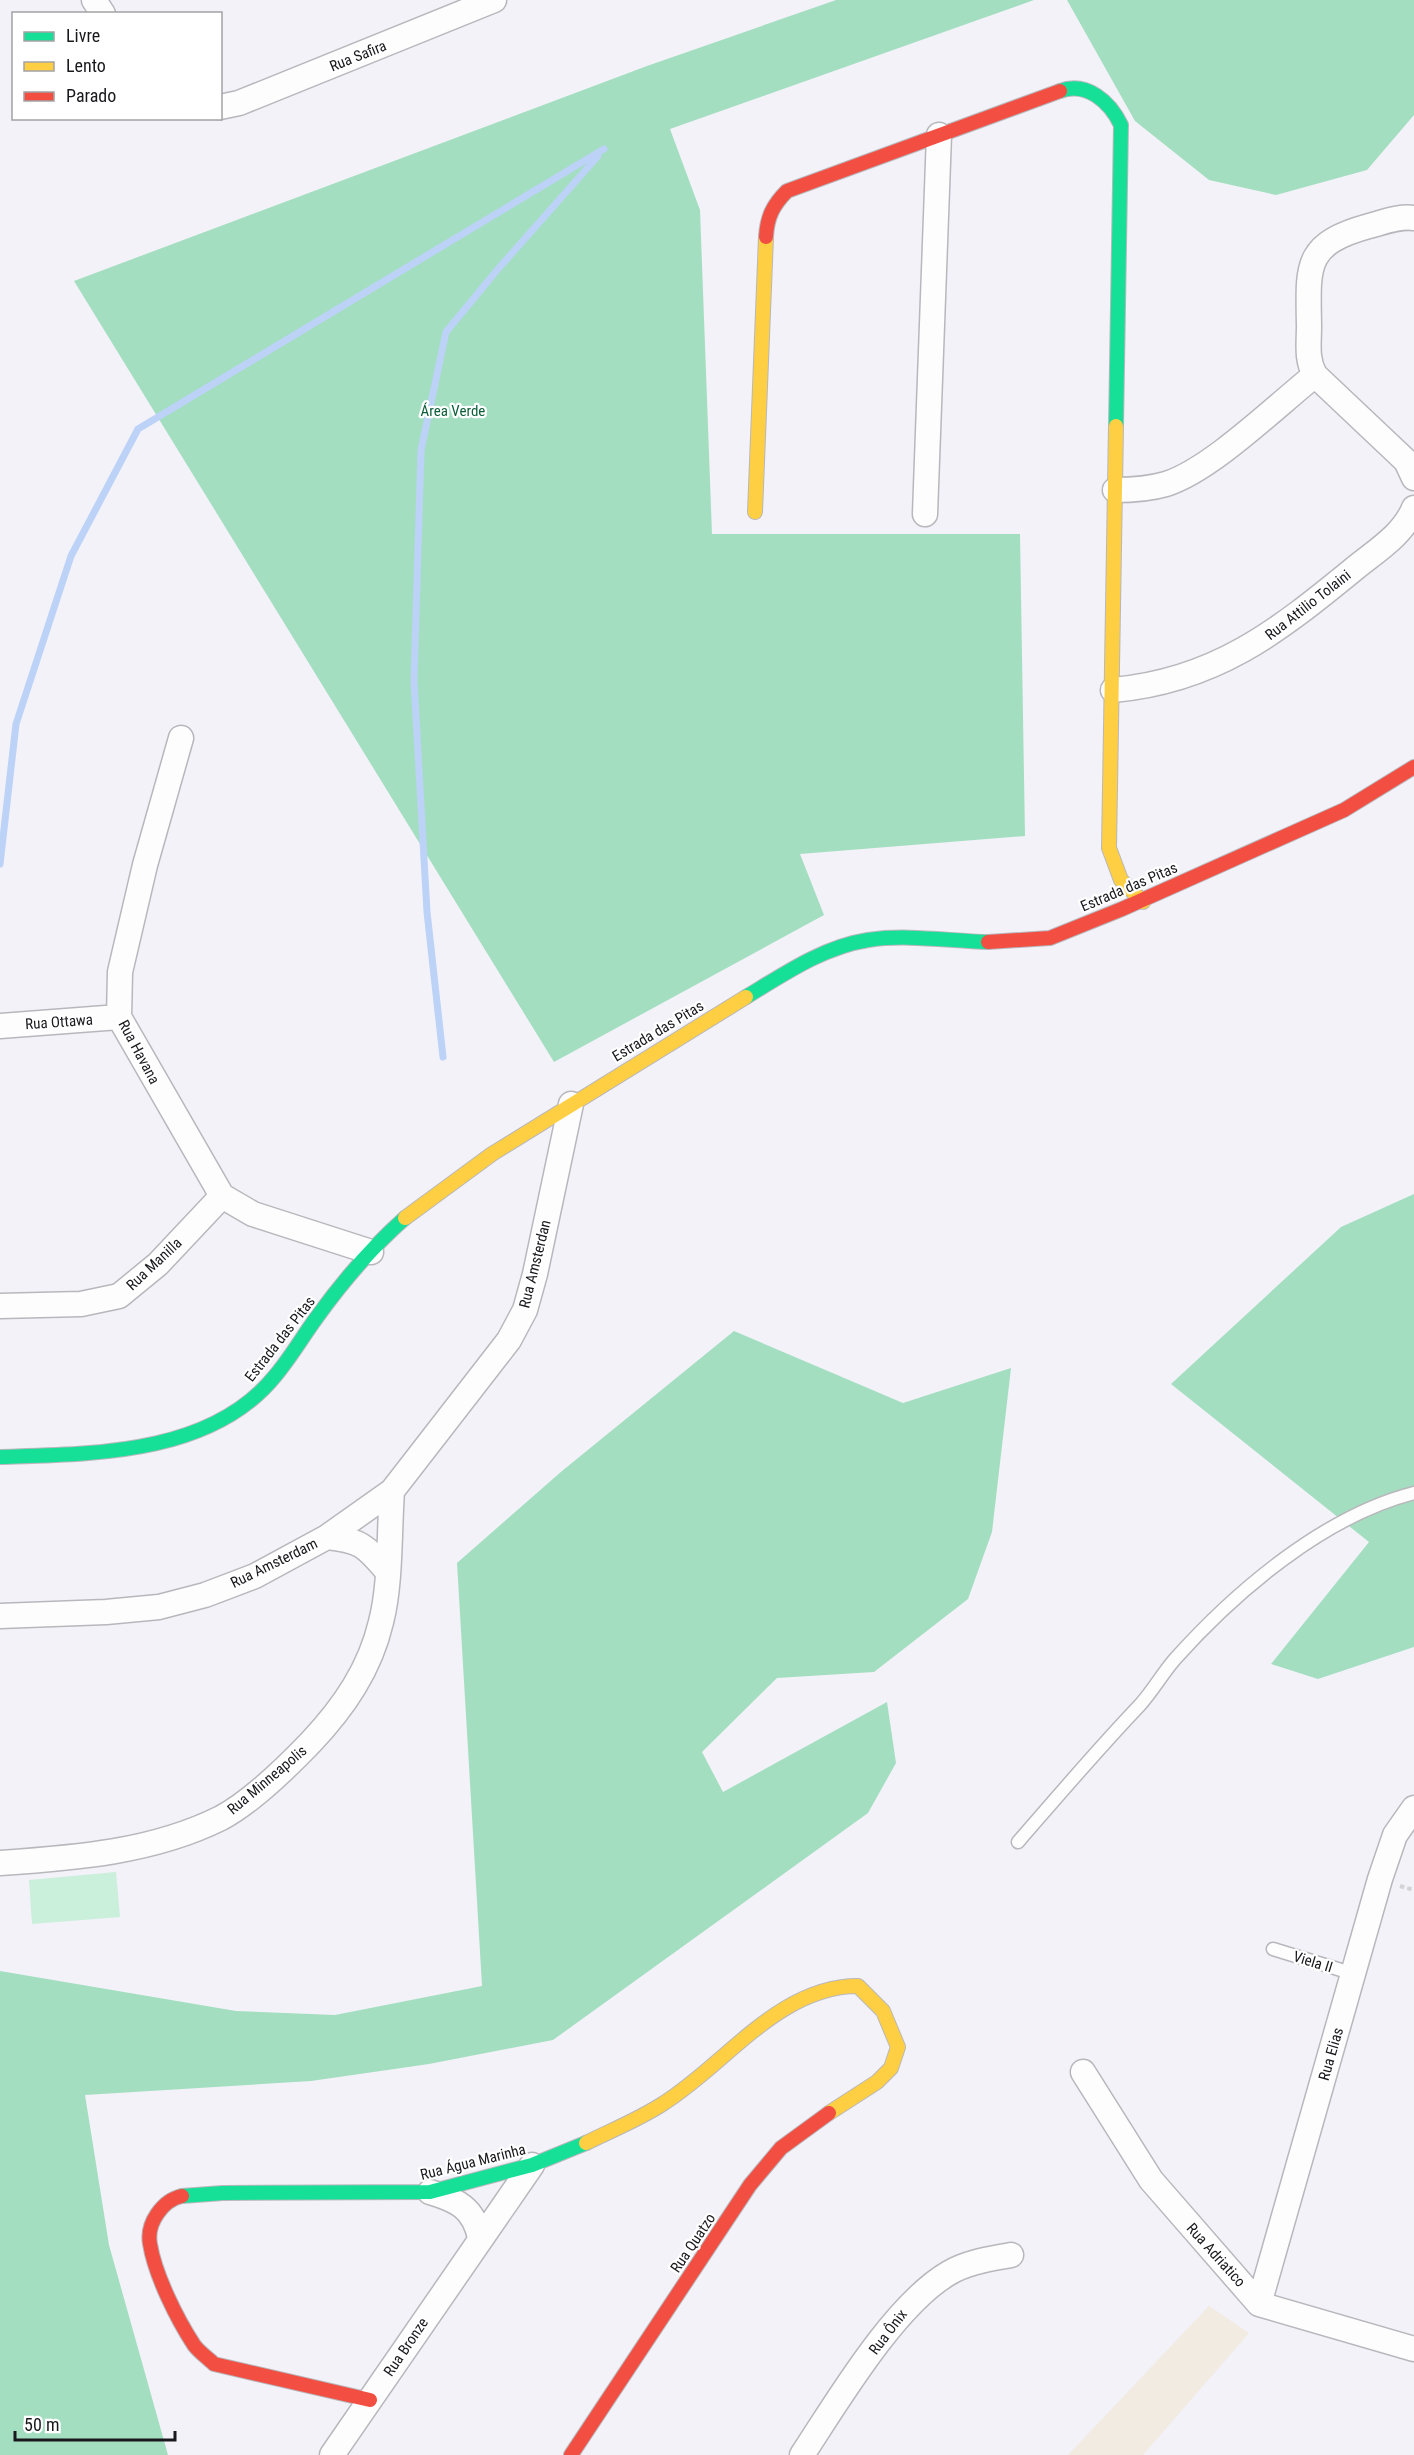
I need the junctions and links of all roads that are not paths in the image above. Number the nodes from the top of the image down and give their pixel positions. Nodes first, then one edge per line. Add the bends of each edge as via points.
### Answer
1 (494, 0) edge
2 (222, 107) edge
3 (939, 135) junction
4 (1414, 218) edge
5 (1315, 375) junction
6 (1414, 478) edge
7 (1115, 490) junction
8 (1414, 508) edge
9 (755, 512) dead end
10 (925, 514) dead end
11 (1113, 690) junction
12 (181, 738) dead end
13 (1414, 767) edge
14 (1143, 902) junction
15 (119, 1017) junction
16 (0, 1026) edge
17 (571, 1104) junction
18 (222, 1196) junction
19 (371, 1252) junction
20 (0, 1306) edge
21 (0, 1457) edge
22 (392, 1491) junction
23 (1414, 1493) edge
24 (327, 1537) junction
25 (387, 1571) junction
26 (0, 1617) edge
27 (1414, 1808) edge
28 (1018, 1842) dead end
29 (0, 1863) edge
30 (1273, 1949) dead end
31 (1354, 1974) junction
32 (1083, 2072) dead end
33 (877, 2082) joint
34 (532, 2165) junction
35 (429, 2192) junction
36 (480, 2238) junction
37 (1011, 2255) dead end
38 (1259, 2304) junction
39 (1414, 2349) edge
40 (370, 2400) junction
41 (332, 2455) edge
42 (571, 2455) edge
43 (802, 2455) edge

1 - 2 street, Rua Safira
3 - 7 street via 1065,89 1090,91 1110,104 1116,114 1121,126
3 - 9 street via 787,191 770,212
3 - 10 street
4 - 5 street via 1396,218 1342,233 1326,243 1314,260 1309,283 1308,349
5 - 6 street via 1406,461
5 - 7 street via 1192,472 1149,488
7 - 11 street
8 - 11 street, Rua Attilio Tolaini via 1397,534 1285,626 1258,643 1178,679 1151,687
11 - 14 street via 1109,848 1121,880
12 - 15 street, Rua Havana via 123,960
13 - 14 street, Estrada das Pitas via 1346,808
14 - 17 street, Estrada das Pitas via 1050,938 1014,943 877,939 838,948 779,977
15 - 16 street, Rua Ottawa
15 - 18 street, Rua Havana
17 - 19 street, Estrada das Pitas via 457,1177 393,1228
17 - 22 street, Rua Amsterdan via 525,1310 509,1340
18 - 19 street, Rua Havana via 253,1214
18 - 20 street, Rua Manilla via 158,1264 119,1296 81,1304
19 - 21 street, Estrada das Pitas via 258,1395 220,1419 184,1435 128,1447
22 - 24 street, Rua Amsterdam
22 - 25 street, Rua Minneapolis
23 - 28 lane via 1331,1528 1283,1558 1239,1594 1174,1660
24 - 25 street via 351,1539 371,1552
24 - 26 street, Rua Amsterdam via 255,1576 159,1607
25 - 29 street, Rua Minneapolis via 382,1621 356,1686 333,1719 261,1788 222,1817 174,1836 117,1851
27 - 31 street, Rua Elias via 1395,1835
30 - 31 lane, Viela II
31 - 38 street, Rua Elias
32 - 38 street, Rua Adriatico via 1151,2180
33 - 34 street, Rua Água Marinha via 891,2068 898,2047 884,2011 858,1986 837,1986 817,1992 764,2023 665,2103 581,2146
33 - 42 street, Rua Quatzo via 781,2148 750,2185
34 - 35 street, Rua Água Marinha
34 - 36 street, Rua Bronze
35 - 36 street via 465,2205
35 - 40 street, Rua Água Marinha via 193,2194 171,2198 153,2219 149,2242 160,2277 195,2347 214,2364
36 - 40 street, Rua Bronze
37 - 43 street, Rua Ônix via 979,2260 949,2272 915,2298
38 - 39 street
40 - 41 street, Rua Bronze

